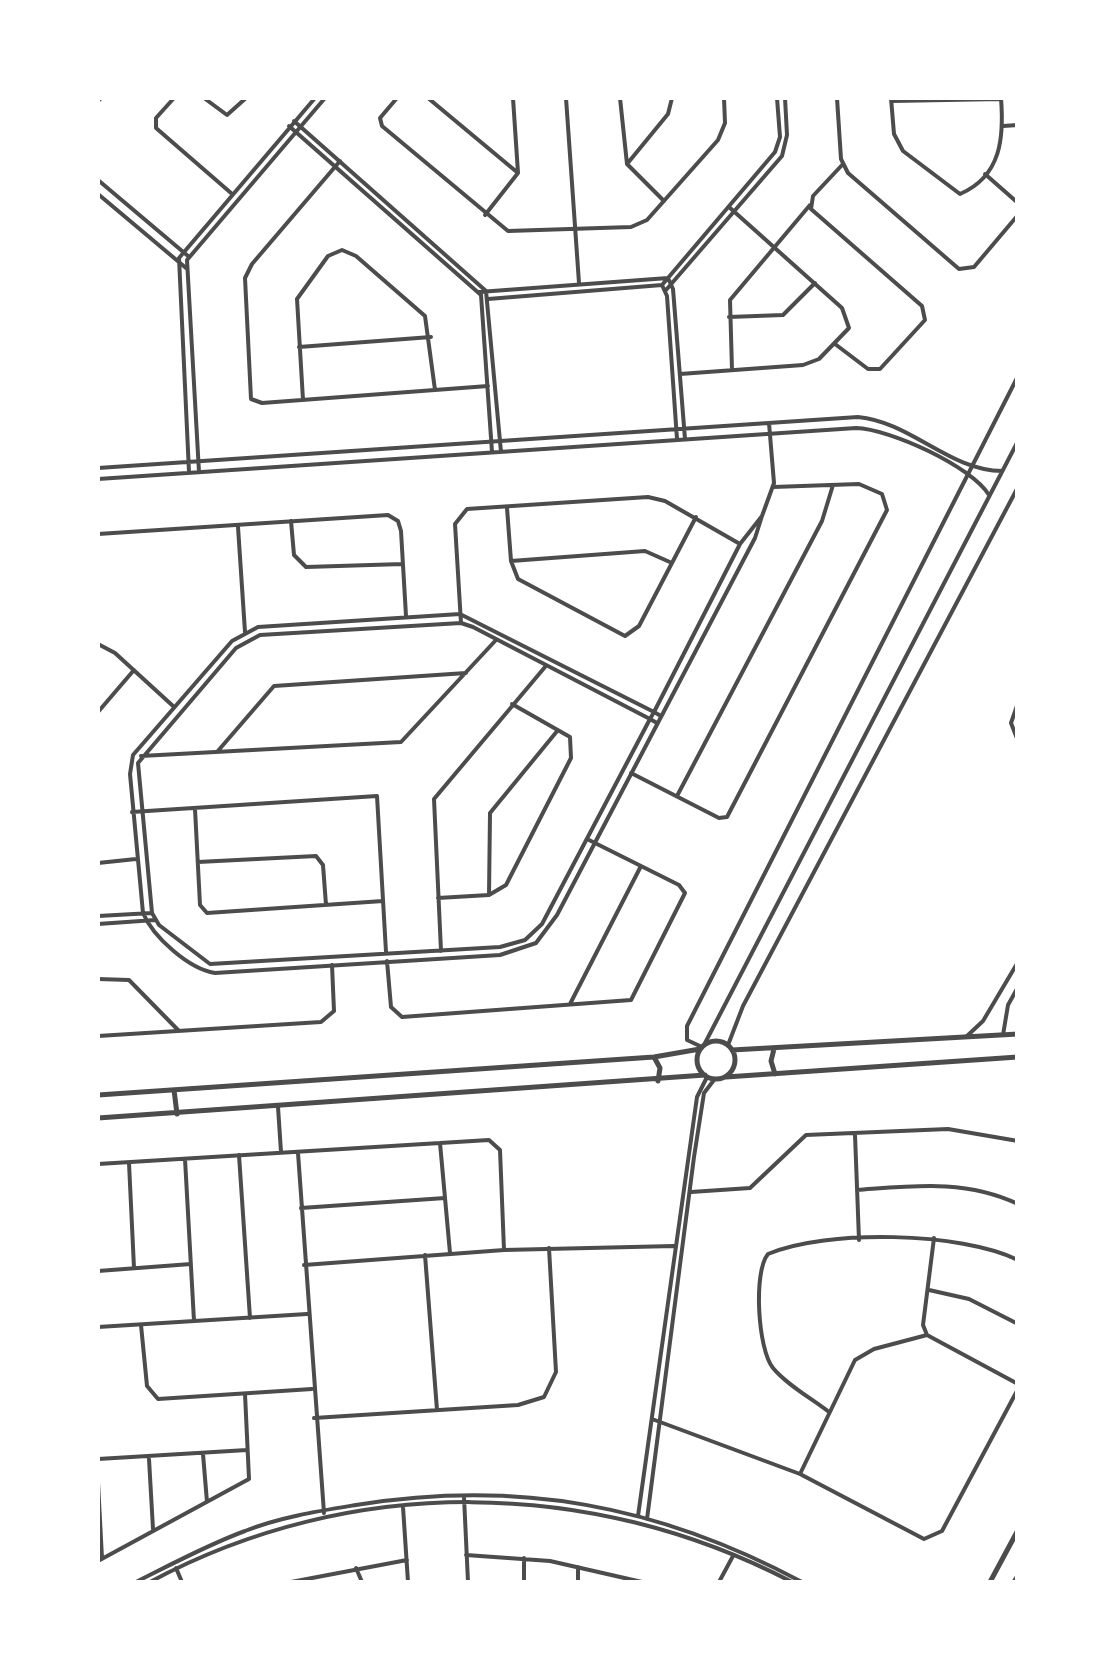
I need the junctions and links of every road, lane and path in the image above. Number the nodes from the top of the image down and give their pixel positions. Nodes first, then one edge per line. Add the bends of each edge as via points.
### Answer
1 (174, 98) edge
2 (204, 98) edge
3 (246, 98) edge
4 (315, 98) edge
5 (325, 98) edge
6 (397, 98) edge
7 (428, 98) edge
8 (513, 98) edge
9 (566, 98) edge
10 (620, 98) edge
11 (672, 98) edge
12 (724, 98) edge
13 (777, 98) edge
14 (785, 98) edge
15 (837, 98) edge
16 (1001, 98) edge
17 (892, 99) edge
18 (292, 124) junction
19 (1018, 125) edge
20 (300, 126) junction
21 (1003, 126) junction
22 (295, 132) junction
23 (338, 164) junction
24 (627, 164) junction
25 (843, 164) junction
26 (518, 174) junction
27 (985, 174) junction
28 (98, 180) edge
29 (231, 193) junction
30 (98, 194) edge
31 (664, 201) junction
32 (1018, 203) edge
33 (810, 204) junction
34 (732, 209) junction
35 (485, 215) junction
36 (1018, 215) edge
37 (575, 230) junction
38 (774, 246) junction
39 (182, 250) junction
40 (188, 256) junction
41 (178, 261) junction
42 (186, 268) junction
43 (670, 280) junction
44 (579, 283) junction
45 (815, 283) junction
46 (664, 287) junction
47 (482, 292) junction
48 (486, 299) junction
49 (729, 317) junction
50 (431, 338) junction
51 (835, 344) junction
52 (299, 348) junction
53 (732, 370) junction
54 (680, 374) junction
55 (1018, 376) edge
56 (496, 380) junction
57 (488, 384) junction
58 (435, 390) junction
59 (303, 400) junction
60 (769, 424) junction
61 (684, 429) junction
62 (676, 430) junction
63 (770, 434) junction
64 (550, 438) junction
65 (921, 438) junction
66 (677, 440) junction
67 (685, 440) junction
68 (500, 441) junction
69 (1018, 441) edge
70 (492, 442) junction
71 (917, 447) junction
72 (552, 448) junction
73 (335, 452) junction
74 (492, 452) junction
75 (501, 452) junction
76 (198, 461) junction
77 (188, 462) junction
78 (336, 463) junction
79 (973, 466) junction
80 (98, 468) edge
81 (1002, 471) junction
82 (199, 472) junction
83 (189, 473) junction
84 (970, 475) junction
85 (98, 479) edge
86 (833, 485) junction
87 (774, 487) junction
88 (1017, 490) edge
89 (989, 495) junction
90 (1010, 502) junction
91 (1018, 506) edge
92 (506, 507) junction
93 (762, 516) junction
94 (696, 517) junction
95 (290, 521) junction
96 (237, 525) junction
97 (98, 534) edge
98 (740, 544) junction
99 (510, 561) junction
100 (672, 562) junction
101 (403, 564) junction
102 (460, 614) junction
103 (406, 616) junction
104 (461, 623) junction
105 (245, 632) junction
106 (497, 640) junction
107 (98, 644) edge
108 (546, 665) junction
109 (208, 666) junction
110 (134, 670) junction
111 (215, 672) junction
112 (467, 673) junction
113 (1018, 703) edge
114 (512, 704) junction
115 (173, 706) junction
116 (98, 712) edge
117 (654, 712) junction
118 (661, 716) junction
119 (650, 719) junction
120 (657, 723) junction
121 (558, 730) junction
122 (1018, 741) edge
123 (218, 752) junction
124 (141, 756) junction
125 (631, 773) junction
126 (677, 796) junction
127 (195, 808) junction
128 (132, 812) junction
129 (140, 812) junction
130 (587, 838) junction
131 (594, 842) junction
132 (136, 860) junction
133 (198, 862) junction
134 (98, 863) edge
135 (641, 866) junction
136 (489, 894) junction
137 (438, 898) junction
138 (383, 902) junction
139 (326, 905) junction
140 (142, 913) junction
141 (152, 913) junction
142 (98, 916) edge
143 (156, 920) junction
144 (146, 921) junction
145 (98, 924) edge
146 (441, 951) junction
147 (386, 954) junction
148 (350, 956) junction
149 (387, 962) junction
150 (1018, 962) edge
151 (350, 964) junction
152 (332, 965) junction
153 (1016, 971) edge
154 (98, 978) edge
155 (1018, 987) edge
156 (570, 1005) junction
157 (179, 1031) junction
158 (1018, 1034) edge
159 (1003, 1035) junction
160 (98, 1036) edge
161 (966, 1037) junction
162 (702, 1047) junction
163 (730, 1048) junction
164 (774, 1049) junction
165 (654, 1056) junction
166 (1018, 1058) edge
167 (775, 1074) junction
168 (708, 1077) junction
169 (726, 1077) junction
170 (658, 1081) junction
171 (174, 1090) junction
172 (98, 1095) edge
173 (278, 1107) junction
174 (176, 1114) junction
175 (98, 1118) edge
176 (854, 1132) junction
177 (1018, 1141) edge
178 (440, 1142) junction
179 (298, 1151) junction
180 (281, 1152) junction
181 (238, 1155) junction
182 (184, 1158) junction
183 (129, 1162) junction
184 (98, 1164) edge
185 (857, 1190) junction
186 (691, 1192) junction
187 (445, 1198) junction
188 (1018, 1204) edge
189 (301, 1208) junction
190 (934, 1238) junction
191 (860, 1240) junction
192 (676, 1246) junction
193 (684, 1246) junction
194 (550, 1248) junction
195 (504, 1250) junction
196 (450, 1253) junction
197 (425, 1255) junction
198 (1018, 1260) edge
199 (190, 1264) junction
200 (304, 1266) junction
201 (134, 1268) junction
202 (98, 1271) edge
203 (928, 1290) junction
204 (307, 1314) junction
205 (250, 1318) junction
206 (194, 1321) junction
207 (141, 1324) junction
208 (1018, 1324) edge
209 (98, 1327) edge
210 (927, 1335) junction
211 (1018, 1386) edge
212 (312, 1388) junction
213 (245, 1394) junction
214 (437, 1410) junction
215 (829, 1412) junction
216 (314, 1418) junction
217 (652, 1419) junction
218 (660, 1422) junction
219 (249, 1450) junction
220 (203, 1454) junction
221 (149, 1458) junction
222 (98, 1459) edge
223 (800, 1474) junction
224 (98, 1482) edge
225 (464, 1492) junction
226 (464, 1500) junction
227 (207, 1502) junction
228 (403, 1505) junction
229 (324, 1514) junction
230 (638, 1518) junction
231 (646, 1520) junction
232 (153, 1529) junction
233 (1018, 1530) edge
234 (734, 1554) junction
235 (466, 1556) junction
236 (524, 1558) junction
237 (100, 1559) edge
238 (407, 1560) junction
239 (175, 1566) junction
240 (578, 1566) junction
241 (356, 1567) junction
242 (1018, 1576) edge
243 (303, 1581) edge
244 (136, 1582) edge
245 (150, 1582) edge
246 (182, 1582) edge
247 (291, 1582) edge
248 (362, 1582) edge
249 (408, 1582) edge
250 (468, 1582) edge
251 (524, 1582) edge
252 (578, 1582) edge
253 (642, 1582) edge
254 (719, 1582) edge
255 (792, 1582) edge
256 (802, 1582) edge
257 (990, 1582) edge
258 (1014, 1582) edge

1 - 29 street via 156,118 156,128
2 - 3 street via 227,116
4 - 18 street
5 - 20 street
6 - 35 street via 380,118 382,126
7 - 26 street
8 - 26 street
9 - 37 street
10 - 24 street
11 - 24 street via 668,114
12 - 31 street via 718,140
13 - 34 street via 776,152
14 - 34 street via 784,152
15 - 25 street
16 - 17 street
16 - 21 street
17 - 27 street via 898,143 950,190 966,193
18 - 20 street
18 - 22 street
18 - 29 street
19 - 21 street
20 - 22 street
20 - 23 street
21 - 27 street via 998,157
22 - 23 street
22 - 40 street
23 - 47 street
23 - 59 street via 252,264 243,286 248,394 256,403
24 - 31 street
25 - 33 street
25 - 36 street via 959,269 974,266
26 - 35 street
27 - 32 street
28 - 39 street
29 - 39 street
30 - 41 street
31 - 37 street via 640,225
33 - 38 street
33 - 51 street via 925,312 922,326 880,368 868,369
34 - 38 street
34 - 43 street
35 - 37 street via 516,232
37 - 44 street
38 - 45 street
38 - 49 street via 734,293
39 - 40 street
39 - 41 street
40 - 42 street
41 - 42 street
41 - 77 street
42 - 76 street
43 - 44 street
43 - 46 street
43 - 54 street
44 - 47 street
45 - 49 street via 783,315
45 - 51 street via 848,313 848,328
46 - 48 street
46 - 62 street
47 - 48 street
48 - 56 street
48 - 57 street
49 - 53 street
50 - 52 street
50 - 52 street via 425,316 342,250 328,256 300,290
50 - 58 street
51 - 53 street via 803,365
52 - 59 street
53 - 54 street
54 - 61 street
55 - 79 street
56 - 57 street
56 - 68 street
57 - 58 street
57 - 70 street
58 - 59 street
60 - 61 street
60 - 63 street
60 - 65 street via 867,418
61 - 62 street
61 - 67 street
62 - 64 street
62 - 66 street
63 - 67 street
63 - 71 street via 866,428
63 - 87 street
64 - 68 street
64 - 72 street
65 - 71 street
65 - 79 street
66 - 67 street
66 - 72 street
68 - 70 street
68 - 75 street
69 - 81 street
70 - 73 street
70 - 74 street
71 - 84 street
72 - 75 street
73 - 76 street
73 - 78 street
74 - 75 street
74 - 78 street
76 - 77 street
76 - 82 street
77 - 80 street
77 - 83 street
78 - 82 street
79 - 81 street
79 - 84 street
81 - 89 street
82 - 83 street
83 - 85 street
84 - 89 street
84 - 162 street via 687,1026 687,1040
86 - 87 street
86 - 126 street via 822,521
86 - 126 street via 872,488 886,499 885,516 727,816
87 - 93 street
88 - 90 street
89 - 162 street
90 - 91 street
90 - 163 street via 743,1006
92 - 94 street via 648,498
92 - 99 street
92 - 102 street via 467,510 456,519
93 - 98 street
93 - 118 street
94 - 98 street
94 - 100 street
95 - 96 street
95 - 101 street via 294,555 306,567
95 - 101 street via 388,515 400,525
96 - 97 street
96 - 105 street
98 - 117 street
99 - 100 street via 645,551
99 - 100 street via 526,586 625,636 637,630
101 - 103 street
102 - 103 street
102 - 104 street
102 - 117 street
103 - 105 street via 271,624
104 - 106 street
104 - 111 street via 271,632 236,648
105 - 109 street
106 - 108 street
106 - 112 street
107 - 110 street
108 - 114 street
108 - 119 street
109 - 111 street
109 - 115 street
110 - 115 street
110 - 116 street
111 - 124 street
112 - 123 street via 401,742
112 - 123 street via 274,686
113 - 122 street via 1011,723
114 - 121 street
114 - 137 street via 436,793
115 - 128 street via 132,755
117 - 118 street
117 - 119 street
118 - 120 street
119 - 120 street
119 - 130 street
120 - 125 street
121 - 136 street via 490,812
121 - 136 street via 574,744 572,758 506,885
123 - 124 street
124 - 129 street
125 - 126 street
125 - 131 street
127 - 129 street
127 - 133 street
127 - 138 street via 376,796
128 - 129 street
128 - 132 street
129 - 141 street
130 - 131 street
130 - 146 street via 535,932 510,946
131 - 135 street
131 - 149 street via 550,928 528,948
132 - 134 street
132 - 140 street
133 - 139 street via 316,856
133 - 139 street via 200,905 207,913
135 - 156 street
135 - 156 street via 684,889 664,939 631,1000
136 - 137 street
137 - 146 street
138 - 139 street
138 - 147 street
140 - 141 street
140 - 142 street
140 - 144 street
141 - 143 street
143 - 144 street
143 - 148 street via 210,964
144 - 145 street
144 - 152 street via 208,972
146 - 147 street
147 - 148 street
147 - 149 street
148 - 151 street
149 - 151 street
149 - 156 street via 391,1007 402,1017
150 - 153 street
151 - 152 street
152 - 157 street via 334,1011 327,1020
153 - 161 street
154 - 157 street via 130,980
155 - 159 street
157 - 160 street
158 - 159 street
159 - 161 street
161 - 164 street
162 - 163 street via 716,1041
162 - 165 street
162 - 168 street via 698,1067
163 - 164 street
163 - 169 street via 734,1068
164 - 167 street
165 - 170 street
165 - 171 street
166 - 167 street
167 - 169 street
168 - 169 street
168 - 170 street
168 - 186 street
168 - 192 street via 698,1097
170 - 173 street
171 - 172 street
171 - 174 street
173 - 174 street
173 - 180 street
174 - 175 street
176 - 177 street via 948,1128
176 - 185 street
176 - 186 street via 801,1137 750,1188
178 - 179 street
178 - 187 street
178 - 195 street via 484,1139 498,1145
179 - 180 street
179 - 189 street
180 - 181 street
181 - 182 street
181 - 205 street
182 - 183 street
182 - 199 street
183 - 184 street
183 - 201 street
185 - 188 street via 938,1184
185 - 191 street
186 - 193 street
187 - 189 street
187 - 196 street
189 - 200 street
190 - 191 street
190 - 198 street
190 - 203 street
191 - 215 street via 780,1250 759,1268 769,1364
192 - 193 street
192 - 194 street
192 - 217 street
193 - 218 street
194 - 195 street
194 - 214 street via 553,1386 532,1404
195 - 196 street
196 - 197 street
197 - 200 street
197 - 214 street
199 - 201 street
199 - 206 street
200 - 204 street
201 - 202 street
203 - 208 street via 969,1299
203 - 210 street
204 - 205 street
204 - 212 street
205 - 206 street
206 - 207 street
207 - 209 street
207 - 213 street via 153,1396
210 - 211 street
210 - 215 street via 861,1355
211 - 223 street via 944,1528 932,1538 916,1538
212 - 213 street
212 - 216 street
213 - 219 street
214 - 216 street
215 - 223 street
216 - 229 street
217 - 218 street
217 - 230 street
218 - 223 street
218 - 231 street
219 - 220 street
219 - 227 street via 249,1478
220 - 221 street
220 - 227 street
221 - 222 street
221 - 232 street
224 - 237 street
225 - 226 street
225 - 229 street
225 - 230 street via 551,1499
226 - 228 street
226 - 230 street
226 - 235 street
227 - 232 street
228 - 229 street
228 - 238 street
229 - 239 street via 248,1529
230 - 231 street
231 - 234 street
231 - 256 street via 711,1539
232 - 237 street
233 - 257 street
234 - 254 street
234 - 255 street
235 - 236 street
235 - 250 street
236 - 240 street
236 - 251 street
238 - 241 street
238 - 249 street
239 - 244 street
239 - 245 street
239 - 246 street
240 - 252 street
240 - 253 street
241 - 243 street
241 - 248 street
242 - 258 street
243 - 247 street

